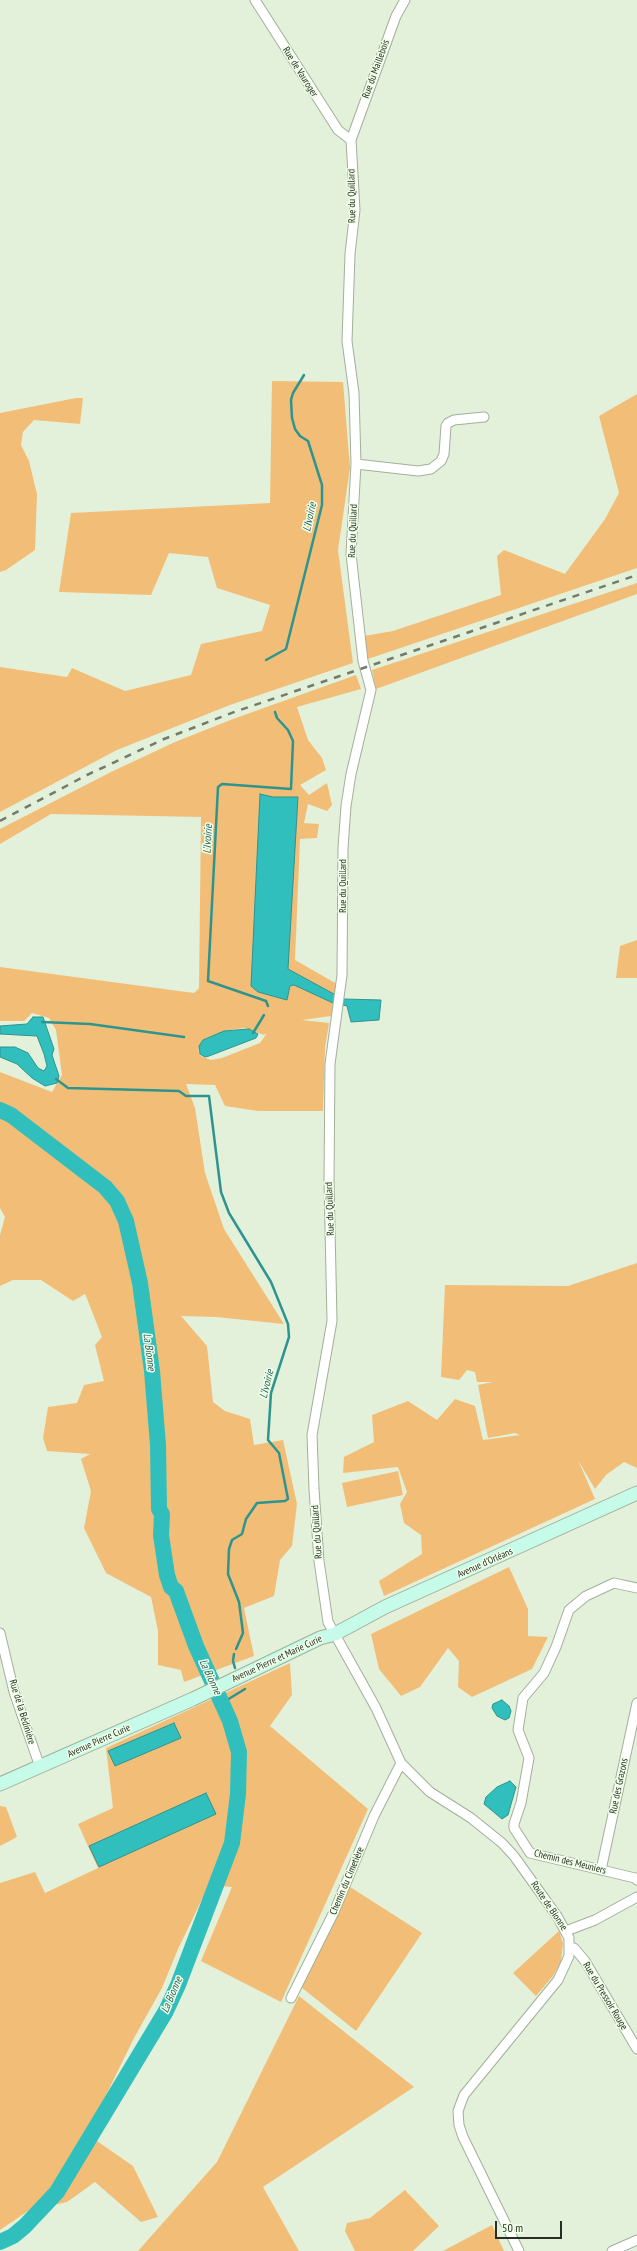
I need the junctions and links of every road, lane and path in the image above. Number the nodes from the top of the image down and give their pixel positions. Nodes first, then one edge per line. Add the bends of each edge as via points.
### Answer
1 (255, 0) edge
2 (405, 0) edge
3 (351, 140) junction
4 (484, 418) dead end
5 (356, 464) junction
6 (637, 1493) edge
7 (637, 1588) edge
8 (0, 1633) edge
9 (335, 1634) junction
10 (198, 1697) joint
11 (637, 1703) edge
12 (401, 1763) junction
13 (40, 1767) junction
14 (0, 1784) edge
15 (601, 1870) junction
16 (637, 1880) edge
17 (637, 1897) edge
18 (566, 1931) junction
19 (570, 1948) junction
20 (291, 1998) dead end
21 (637, 2050) edge
22 (637, 2240) edge
23 (519, 2251) edge
24 (612, 2251) edge

1 - 3 street, Rue de Vauroger via 338,130
2 - 3 street, Rue du Maillebois via 393,23
3 - 5 street, Rue du Quillard via 355,210 350,254 347,341 354,392
4 - 5 street via 454,420 448,423 444,454 441,461 431,469 418,471
5 - 9 street, Rue du Quillard via 351,554 363,661 371,690 346,806 343,848 342,975 330,1064 332,1321 312,1435 319,1561 328,1622
6 - 9 main road, Avenue d'Orléans via 385,1607
7 - 15 street, Chemin des Meuniers via 614,1583 586,1596 571,1607 544,1673 523,1698 518,1730 529,1758 514,1828 530,1853
8 - 13 street, Rue de la Bédinière via 14,1692
9 - 10 main road, Avenue Pierre et Marie Curie via 320,1638
9 - 12 street, Route de Bionne via 376,1708
10 - 13 main road, Avenue Pierre Curie
11 - 15 street, Rue des Grazons
12 - 18 street, Route de Bionne via 430,1792 471,1818 502,1843 514,1856
12 - 20 street, Chemin du Cimetière via 374,1816 334,1912
13 - 14 main road, Avenue Pierre Curie
15 - 16 street, Chemin des Meuniers
17 - 18 street via 595,1920
18 - 19 street, Route de Bionne
19 - 21 street, Rue du Pressoir Rouge via 574,1948 585,1961
19 - 23 street, Route de Bionne via 565,1970 464,2095 458,2111 463,2137
22 - 24 street

